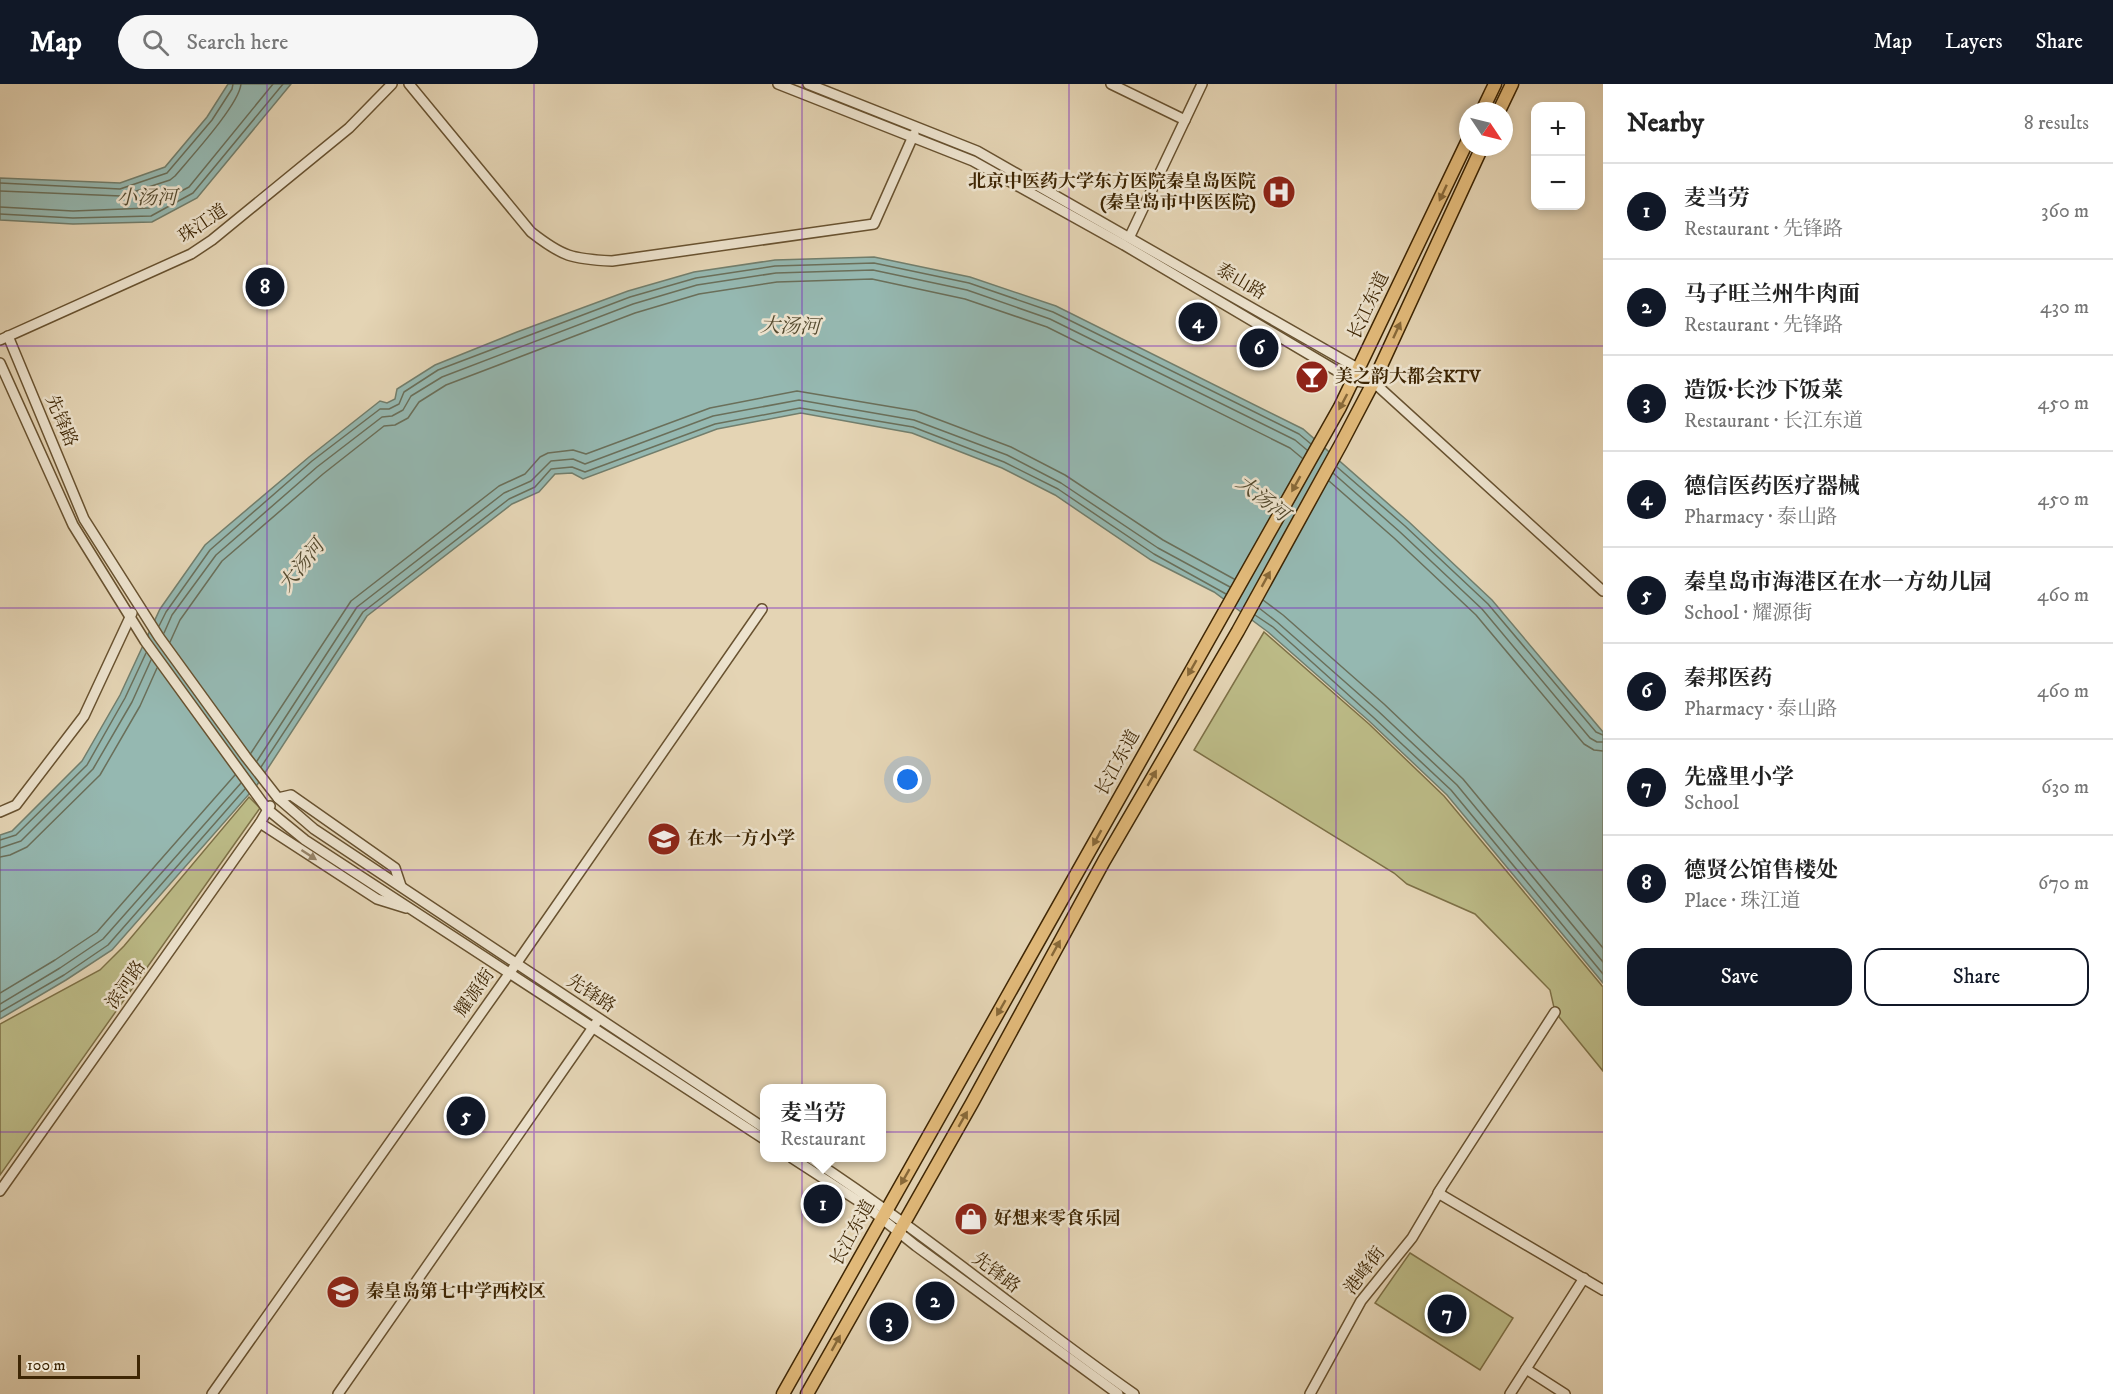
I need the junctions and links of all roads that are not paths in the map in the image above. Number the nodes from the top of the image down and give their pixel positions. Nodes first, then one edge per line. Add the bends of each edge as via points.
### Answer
1 (392, 84) edge
2 (409, 84) edge
3 (778, 84) edge
4 (808, 84) edge
5 (1111, 84) edge
6 (1202, 84) edge
7 (1495, 84) edge
8 (1512, 84) edge
9 (1486, 102) edge
10 (1503, 102) edge
11 (1185, 120) junction
12 (917, 126) junction
13 (912, 137) junction
14 (1460, 156) edge
15 (1478, 156) edge
16 (1130, 236) junction
17 (4, 338) edge
18 (0, 363) edge
19 (1356, 375) junction
20 (1373, 383) junction
21 (1603, 591) edge
22 (138, 603) junction
23 (762, 609) dead end
24 (130, 617) junction
25 (278, 798) junction
26 (267, 809) junction
27 (0, 812) edge
28 (260, 824) junction
29 (401, 886) junction
30 (417, 911) junction
31 (516, 964) junction
32 (509, 974) junction
33 (1556, 1012) dead end
34 (599, 1019) junction
35 (593, 1028) junction
36 (760, 1125) edge
37 (760, 1136) edge
38 (799, 1162) edge
39 (815, 1162) edge
40 (0, 1191) edge
41 (1438, 1193) junction
42 (884, 1213) junction
43 (901, 1226) junction
44 (1584, 1278) junction
45 (1603, 1290) edge
46 (1526, 1369) junction
47 (212, 1394) edge
48 (338, 1394) edge
49 (783, 1394) edge
50 (807, 1394) edge
51 (1118, 1394) edge
52 (1134, 1394) edge
53 (1310, 1394) edge
54 (1510, 1394) edge
55 (1565, 1394) edge

1 - 17 street, 珠江道 via 349,128 191,254
2 - 13 street via 531,232 553,249 578,259 612,261 874,224
3 - 13 street
4 - 12 street, 泰山路
5 - 11 street
6 - 11 street
7 - 9 main road
8 - 10 main road
11 - 16 street
12 - 13 street
12 - 16 street, 泰山路 via 977,151
13 - 19 street via 973,161
14 -> 19 main road, 长江东道
20 -> 15 main road, 长江东道
16 - 19 street, 泰山路
17 - 22 street, 先锋路 via 84,519
18 - 24 street via 73,525
19 - 20 street, 泰山路
19 -> 42 main road, 长江东道
20 - 21 street, 泰山路
43 -> 20 main road, 长江东道 via 1104,861 1238,631
22 - 24 street
22 - 25 street, 先锋路
23 - 31 street, 耀源街
24 - 26 street
24 - 27 street via 84,716 16,805
25 - 26 street, 滨河路
25 - 29 street, 先锋路 via 314,829
25 - 29 street via 291,795 395,868
26 - 28 street, 滨河路
26 - 30 street via 305,840
28 -> 30 street via 377,899
28 - 40 street, 滨河路
29 - 31 street, 先锋路
30 - 32 street
31 - 32 street, 耀源街
31 - 34 street, 先锋路
32 - 35 street
32 - 47 street, 耀源街
33 - 41 street, 港峰街
34 - 35 street
34 - 36 street, 先锋路
35 - 37 street
35 - 48 street
38 - 42 street
39 - 42 street
41 - 44 street
41 - 53 street, 港峰街 via 1412,1238 1361,1301
42 - 43 street
42 - 49 main road, 长江东道
50 -> 43 main road, 长江东道
43 - 51 street via 916,1246
43 - 52 street, 先锋路
44 - 45 street
44 - 46 street
46 - 54 street
46 - 55 street

